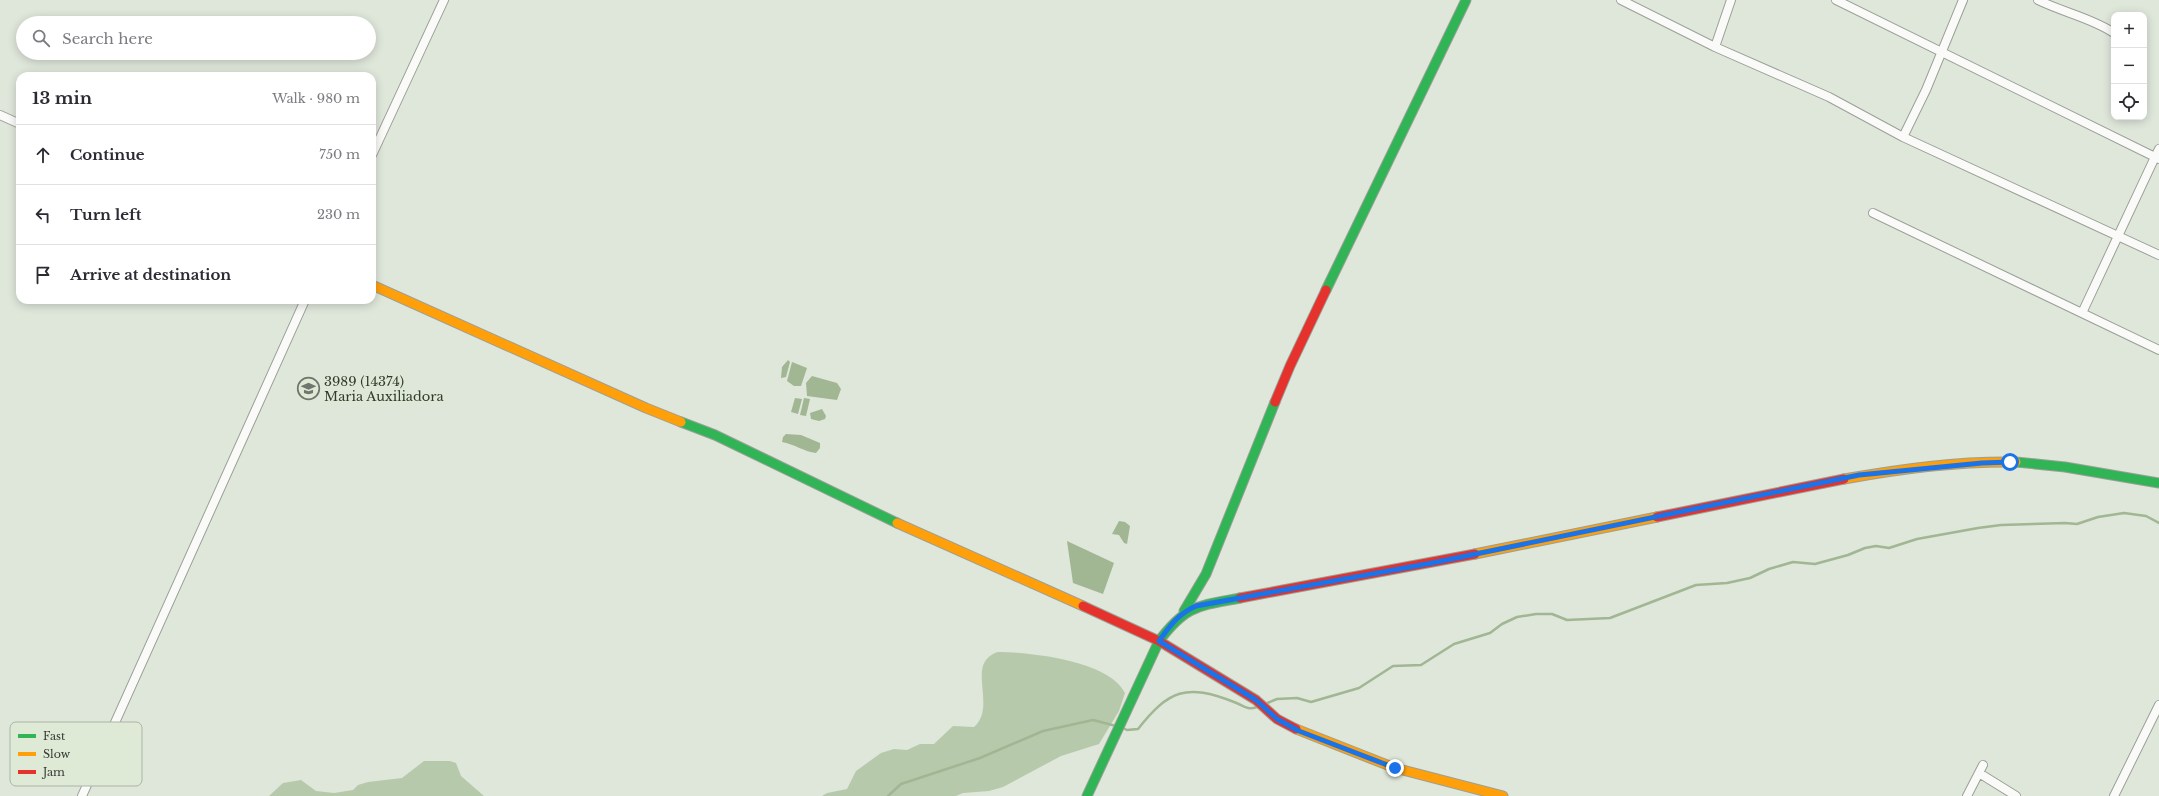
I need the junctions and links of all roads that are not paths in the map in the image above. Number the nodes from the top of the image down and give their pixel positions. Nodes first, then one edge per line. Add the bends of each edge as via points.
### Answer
1 (444, 0) edge
2 (1466, 0) edge
3 (1622, 0) edge
4 (1731, 0) edge
5 (1836, 0) edge
6 (1963, 0) edge
7 (2038, 0) edge
8 (2111, 31) edge
9 (1715, 47) junction
10 (1941, 52) junction
11 (0, 115) edge
12 (16, 122) edge
13 (1903, 137) junction
14 (376, 146) edge
15 (2159, 149) edge
16 (2157, 158) edge
17 (1873, 213) dead end
18 (2118, 236) junction
19 (2159, 255) edge
20 (376, 287) edge
21 (303, 304) edge
22 (2082, 313) junction
23 (2159, 350) edge
24 (2159, 483) edge
25 (1184, 611) junction
26 (1159, 641) junction
27 (2159, 704) edge
28 (115, 722) edge
29 (1983, 765) dead end
30 (1979, 773) junction
31 (86, 786) edge
32 (82, 796) edge
33 (1087, 796) edge
34 (1503, 796) edge
35 (1967, 796) edge
36 (2016, 796) edge
37 (2114, 796) edge

1 - 14 street
2 - 25 street via 1290,366 1206,574
3 - 9 street
4 - 9 street
5 - 10 street
6 - 10 street
7 - 8 street
9 - 13 street via 1829,97
10 - 13 street
10 - 16 street
11 - 12 street
13 - 18 street
15 - 16 street
16 - 18 street
17 - 22 street
18 - 19 street
18 - 22 street
20 - 26 street via 646,408 715,435 849,501
21 - 28 street
22 - 23 street
24 - 25 street via 2044,464 2010,462 1892,470 1432,563 1196,606
25 - 26 street via 1173,621
26 - 33 street
26 - 34 street via 1256,700 1266,711 1299,731 1395,768
27 - 37 street
29 - 30 street
30 - 35 street
30 - 36 street
31 - 32 street

